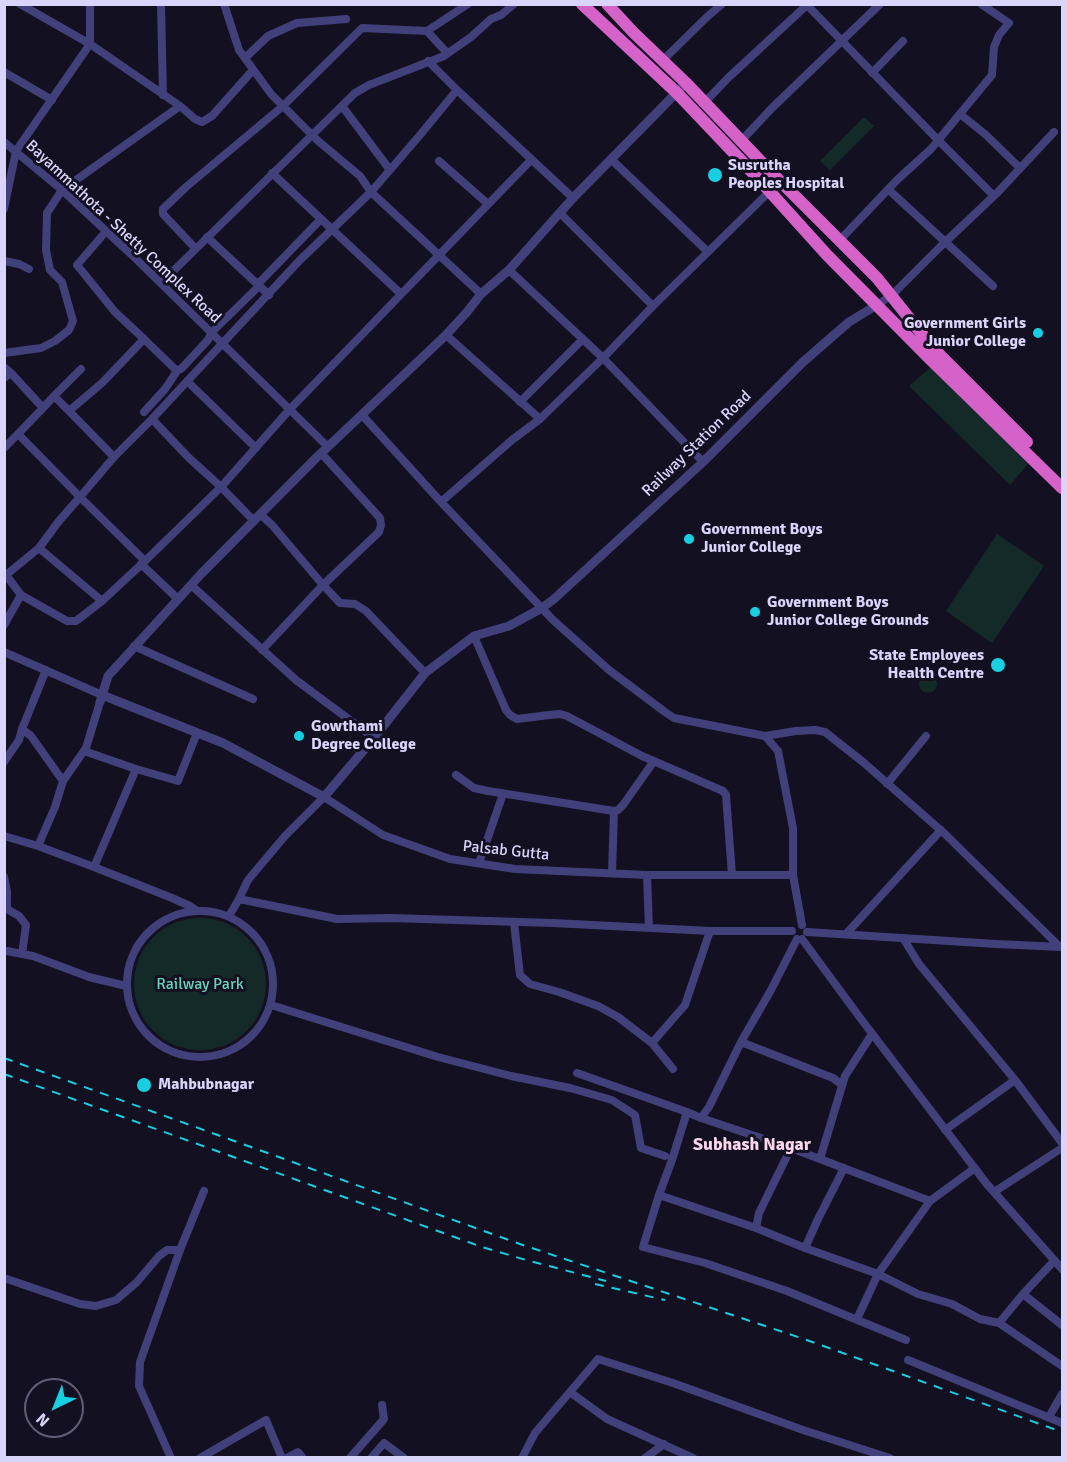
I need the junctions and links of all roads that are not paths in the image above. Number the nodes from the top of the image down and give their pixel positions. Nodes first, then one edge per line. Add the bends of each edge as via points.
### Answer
1 (20, 4) edge
2 (90, 4) edge
3 (161, 4) edge
4 (224, 4) edge
5 (468, 4) edge
6 (514, 4) edge
7 (582, 4) edge
8 (607, 4) edge
9 (880, 4) edge
10 (981, 4) edge
11 (719, 5) edge
12 (808, 5) edge
13 (346, 19) dead end
14 (427, 31) junction
15 (903, 41) dead end
16 (842, 42) junction
17 (90, 44) junction
18 (447, 54) junction
19 (245, 58) junction
20 (428, 61) junction
21 (662, 61) junction
22 (254, 70) junction
23 (4, 72) edge
24 (872, 73) junction
25 (686, 83) junction
26 (457, 90) junction
27 (677, 93) junction
28 (163, 95) junction
29 (52, 100) junction
30 (705, 104) junction
31 (180, 105) junction
32 (283, 106) junction
33 (342, 106) junction
34 (960, 114) junction
35 (1054, 132) dead end
36 (312, 135) junction
37 (741, 140) junction
38 (938, 140) junction
39 (4, 142) edge
40 (16, 151) junction
41 (531, 160) junction
42 (612, 160) junction
43 (439, 161) dead end
44 (1020, 168) junction
45 (390, 170) junction
46 (272, 173) junction
47 (62, 190) junction
48 (889, 190) junction
49 (371, 192) junction
50 (769, 192) junction
51 (994, 196) junction
52 (573, 198) junction
53 (488, 204) junction
54 (4, 209) edge
55 (560, 213) junction
56 (321, 219) junction
57 (333, 230) junction
58 (102, 236) dead end
59 (207, 237) junction
60 (839, 241) junction
61 (944, 243) junction
62 (195, 248) junction
63 (707, 251) junction
64 (439, 255) junction
65 (4, 261) edge
66 (29, 269) dead end
67 (509, 270) junction
68 (161, 283) junction
69 (258, 285) junction
70 (993, 286) dead end
71 (400, 294) junction
72 (481, 294) junction
73 (268, 295) junction
74 (892, 295) junction
75 (877, 305) junction
76 (653, 306) junction
77 (212, 333) junction
78 (446, 335) junction
79 (144, 339) junction
80 (583, 339) junction
81 (223, 344) junction
82 (4, 353) edge
83 (603, 358) junction
84 (4, 367) edge
85 (81, 369) dead end
86 (177, 371) junction
87 (8, 376) edge
88 (187, 381) junction
89 (54, 396) junction
90 (520, 402) junction
91 (43, 408) junction
92 (290, 409) junction
93 (69, 411) junction
94 (144, 412) dead end
95 (362, 414) junction
96 (152, 419) junction
97 (540, 419) junction
98 (18, 434) junction
99 (4, 448) edge
100 (256, 448) junction
101 (325, 450) junction
102 (114, 457) junction
103 (703, 462) junction
104 (1062, 477) edge
105 (221, 487) junction
106 (1062, 489) edge
107 (80, 497) junction
108 (441, 502) junction
109 (257, 517) junction
110 (39, 548) junction
111 (143, 563) junction
112 (5, 574) edge
113 (191, 585) junction
114 (323, 585) junction
115 (21, 595) junction
116 (178, 599) junction
117 (102, 601) junction
118 (542, 608) junction
119 (4, 625) edge
120 (474, 636) junction
121 (134, 646) junction
122 (262, 650) junction
123 (4, 652) edge
124 (46, 670) junction
125 (425, 673) junction
126 (101, 698) junction
127 (253, 699) dead end
128 (22, 729) junction
129 (196, 733) junction
130 (765, 736) junction
131 (926, 736) dead end
132 (374, 738) junction
133 (84, 751) junction
134 (654, 761) junction
135 (4, 762) edge
136 (136, 769) junction
137 (456, 775) dead end
138 (63, 781) junction
139 (887, 784) junction
140 (503, 794) junction
141 (324, 797) junction
142 (614, 811) junction
143 (941, 830) junction
144 (4, 836) edge
145 (38, 846) junction
146 (479, 863) junction
147 (94, 867) junction
148 (612, 873) junction
149 (647, 875) junction
150 (732, 875) junction
151 (793, 875) junction
152 (4, 877) edge
153 (239, 899) junction
154 (196, 910) junction
155 (229, 916) junction
156 (514, 923) junction
157 (649, 928) junction
158 (710, 931) junction
159 (800, 933) junction
160 (846, 934) junction
161 (903, 938) junction
162 (1061, 947) edge
163 (7, 951) dead end
164 (22, 954) junction
165 (126, 986) junction
166 (271, 1005) junction
167 (872, 1034) junction
168 (741, 1042) junction
169 (652, 1043) junction
170 (673, 1069) dead end
171 (577, 1073) dead end
172 (1015, 1080) junction
173 (842, 1085) junction
174 (687, 1112) junction
175 (701, 1118) junction
176 (945, 1130) junction
177 (1062, 1143) edge
178 (791, 1148) junction
179 (1062, 1148) edge
180 (665, 1156) dead end
181 (820, 1159) junction
182 (844, 1168) junction
183 (975, 1168) junction
184 (204, 1191) dead end
185 (994, 1192) junction
186 (659, 1195) junction
187 (930, 1201) junction
188 (756, 1228) junction
189 (805, 1248) junction
190 (180, 1250) junction
191 (1054, 1261) junction
192 (1062, 1269) edge
193 (878, 1274) junction
194 (4, 1278) edge
195 (1023, 1294) junction
196 (857, 1319) junction
197 (999, 1323) junction
198 (1062, 1325) edge
199 (906, 1340) dead end
200 (908, 1360) dead end
201 (1062, 1366) edge
202 (570, 1392) junction
203 (1062, 1394) edge
204 (382, 1405) dead end
205 (1048, 1417) junction
206 (1062, 1423) edge
207 (664, 1444) junction
208 (523, 1454) edge
209 (171, 1458) edge
210 (200, 1458) edge
211 (282, 1458) edge
212 (287, 1458) edge
213 (303, 1458) edge
214 (350, 1458) edge
215 (371, 1458) edge
216 (404, 1458) edge
217 (534, 1458) edge
218 (645, 1458) edge
219 (693, 1458) edge
220 (890, 1458) edge

1 - 17 street
2 - 17 street
3 - 28 street
4 - 19 street
5 - 14 street
6 - 18 street
7 - 27 highway
8 - 21 highway
9 - 16 street
10 - 34 street via 1009,23 996,41 992,75
11 - 21 street
12 - 16 street
12 - 30 street
13 - 19 street via 297,23 268,36
14 - 18 street
14 - 32 street via 362,28
15 - 24 street
16 - 24 street
16 - 37 street
17 - 28 street
17 - 29 street
18 - 20 street
19 - 22 street
20 - 26 street
20 - 33 street via 369,85
21 - 25 highway
22 - 31 street via 204,122
22 - 32 street
23 - 29 street
24 - 38 street
25 - 27 street
25 - 30 highway
26 - 41 street
26 - 45 street
27 - 42 street
27 - 50 highway
28 - 31 street
29 - 40 street
30 - 37 highway
31 - 47 street
32 - 36 street
32 - 62 street via 163,209 163,214
33 - 36 street
33 - 45 street
34 - 38 street
34 - 44 street
35 - 44 street
36 - 46 street
36 - 49 street via 360,176
37 - 60 highway
38 - 48 street
38 - 51 street
39 - 40 street, Bayammathota - Shetty Complex Road
40 - 47 street, Bayammathota - Shetty Complex Road
40 - 54 street
41 - 52 street
41 - 53 street
42 - 52 street
42 - 63 street
43 - 53 street
44 - 51 street
45 - 49 street
46 - 56 street
46 - 59 street
47 - 68 street, Bayammathota - Shetty Complex Road
47 - 82 street via 47,213 46,250 50,270 62,282 73,321 69,330 41,348
48 - 60 street
48 - 61 street
49 - 57 street
49 - 64 street
50 - 63 street
50 - 75 highway
51 - 61 street
52 - 55 street
53 - 64 street
55 - 67 street
55 - 76 street
56 - 57 street
56 - 69 street
57 - 71 street
57 - 73 street
58 - 79 street via 77,265 115,312
59 - 62 street
59 - 69 street
60 - 74 highway
61 - 70 street
61 - 74 street
62 - 68 street
63 - 76 street
64 - 71 street
64 - 72 street
65 - 66 street
67 - 72 street
67 - 80 street
68 - 77 street, Bayammathota - Shetty Complex Road
69 - 73 street
69 - 77 street
71 - 92 street
72 - 78 street
73 - 81 street
74 - 75 street
74 - 104 highway via 934,349
75 - 103 street, Railway Station Road via 849,322 803,362
75 - 106 highway
76 - 83 street
77 - 81 street, Bayammathota - Shetty Complex Road
77 - 86 street
78 - 90 street
78 - 95 street
79 - 86 street
79 - 93 street
80 - 83 street
80 - 90 street
81 - 88 street
81 - 92 street, Bayammathota - Shetty Complex Road
83 - 97 street
83 - 103 street
84 - 87 street
85 - 89 street
86 - 94 street
87 - 91 street
88 - 96 street
88 - 100 street
89 - 91 street
89 - 93 street
90 - 97 street
91 - 98 street
92 - 100 street
92 - 101 street, Bayammathota - Shetty Complex Road
93 - 102 street
95 - 101 street
95 - 108 street
96 - 102 street
96 - 105 street
97 - 108 street
98 - 99 street
98 - 107 street
100 - 105 street
101 - 109 street
101 - 114 street, Bayammathota - Shetty Complex Road via 380,518 381,525
102 - 107 street
103 - 118 street, Railway Station Road
105 - 109 street
105 - 111 street
107 - 110 street
107 - 111 street
108 - 118 street
109 - 113 street
109 - 114 street via 272,525
110 - 112 street
110 - 117 street
111 - 116 street
111 - 117 street
112 - 115 street
113 - 116 street
113 - 122 street
114 - 122 street
114 - 125 street via 340,603 355,604 366,611
115 - 117 street via 67,621 76,621
115 - 119 street
116 - 121 street
118 - 120 street, Railway Station Road via 510,626
118 - 130 street via 609,670 674,718
120 - 125 street
120 - 134 street via 510,715 517,719 567,716
121 - 126 street via 108,675
121 - 127 street
122 - 132 street
123 - 124 street
124 - 126 street
124 - 128 street
125 - 132 street
126 - 129 street
126 - 133 street
128 - 135 street
128 - 138 street
129 - 136 street via 178,781
129 - 141 street
130 - 139 street via 825,732
130 - 151 street via 778,751 793,828
131 - 139 street
132 - 141 street
133 - 136 street
133 - 138 street
134 - 142 street via 623,805
134 - 150 street via 726,795
136 - 147 street
137 - 140 street via 474,788
138 - 145 street
139 - 143 street
140 - 142 street
140 - 146 street
141 - 146 street, Palsab Gutta via 383,835 450,859
141 - 153 street via 248,880
142 - 148 street
143 - 160 street
143 - 162 street
144 - 145 street
145 - 147 street
146 - 148 street, Palsab Gutta
147 - 154 street
148 - 149 street, Palsab Gutta
149 - 150 street, Palsab Gutta
149 - 157 street
150 - 151 street, Palsab Gutta
151 - 159 street
152 - 164 street via 7,909 26,925
153 - 155 street
153 - 156 street via 337,919
154 - 155 street
154 - 165 street via 174,915 154,926 138,943 129,964
155 - 166 street via 251,931 267,952 273,969
156 - 157 street
156 - 169 street via 520,975 530,984 598,1006
157 - 158 street
158 - 159 street
158 - 169 street via 685,1005
159 - 160 street
159 - 167 street
159 - 168 street
160 - 161 street
161 - 162 street
161 - 172 street via 919,964
163 - 164 street
164 - 165 street
165 - 166 street via 133,1015 143,1030 173,1053 192,1057 229,1052 247,1041 262,1025
166 - 180 street via 438,1057 612,1100 635,1115 641,1148
167 - 173 street
167 - 176 street
168 - 173 street
168 - 175 street
169 - 170 street
171 - 174 street
172 - 176 street
172 - 177 street
173 - 181 street
174 - 175 street
174 - 186 street
175 - 178 street
176 - 183 street
178 - 181 street
178 - 188 street via 759,1213
179 - 185 street
181 - 182 street
182 - 187 street
182 - 189 street
183 - 185 street
183 - 187 street
184 - 190 street
185 - 191 street
186 - 188 street
186 - 196 street via 643,1247 705,1263
187 - 193 street
188 - 189 street
189 - 193 street
190 - 194 street via 167,1250 116,1300 96,1306
190 - 209 street via 140,1362 139,1386
191 - 192 street
191 - 195 street
193 - 196 street
193 - 197 street via 918,1294
195 - 197 street
195 - 198 street
196 - 199 street
197 - 201 street
200 - 205 street
202 - 207 street via 607,1419
202 - 208 street via 535,1433
202 - 220 street via 598,1359
203 - 205 street
204 - 214 street via 384,1419
205 - 206 street
207 - 218 street
207 - 219 street
208 - 217 street
210 - 211 street via 266,1419
212 - 213 street via 298,1452
215 - 216 street via 384,1443

